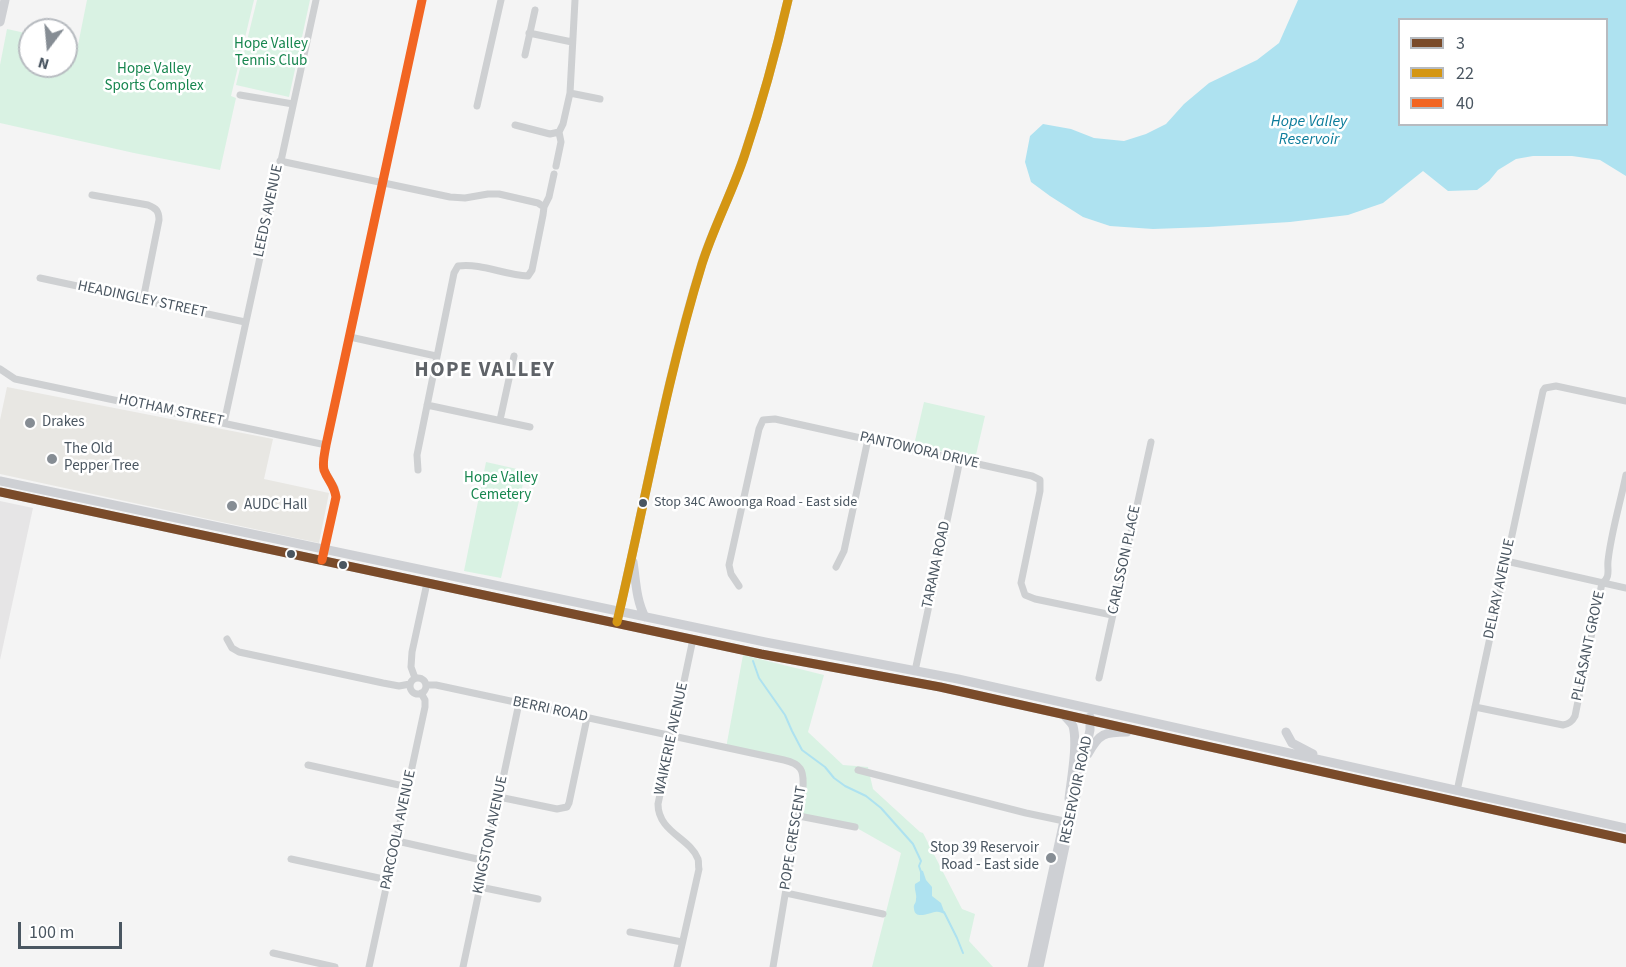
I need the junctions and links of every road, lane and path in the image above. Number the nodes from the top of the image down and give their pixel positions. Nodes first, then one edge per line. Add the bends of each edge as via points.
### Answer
1 (4, 0) edge
2 (316, 0) edge
3 (422, 0) edge
4 (501, 0) edge
5 (575, 0) edge
6 (788, 0) edge
7 (534, 10) dead end
8 (0, 22) edge
9 (529, 33) junction
10 (572, 42) junction
11 (525, 55) dead end
12 (570, 93) junction
13 (240, 95) dead end
14 (600, 99) dead end
15 (293, 104) junction
16 (477, 106) dead end
17 (515, 125) dead end
18 (559, 132) junction
19 (280, 161) junction
20 (382, 183) junction
21 (92, 195) dead end
22 (544, 207) junction
23 (40, 278) dead end
24 (143, 300) junction
25 (245, 322) junction
26 (350, 337) junction
27 (436, 356) junction
28 (514, 356) dead end
29 (0, 369) edge
30 (1626, 401) edge
31 (427, 405) junction
32 (500, 420) junction
33 (224, 423) junction
34 (530, 427) dead end
35 (868, 439) junction
36 (1151, 442) dead end
37 (326, 445) junction
38 (960, 460) junction
39 (418, 470) dead end
40 (1626, 475) edge
41 (0, 481) edge
42 (16, 484) junction
43 (0, 492) edge
44 (83, 499) junction
45 (46, 502) junction
46 (104, 503) junction
47 (72, 508) junction
48 (118, 518) junction
49 (197, 523) junction
50 (194, 534) junction
51 (324, 550) junction
52 (632, 557) junction
53 (322, 560) junction
54 (1506, 561) junction
55 (836, 567) dead end
56 (429, 572) junction
57 (427, 583) junction
58 (1602, 583) junction
59 (739, 586) dead end
60 (1626, 588) edge
61 (619, 612) junction
62 (1112, 615) junction
63 (645, 617) junction
64 (616, 622) junction
65 (227, 639) dead end
66 (693, 639) junction
67 (915, 671) junction
68 (896, 678) junction
69 (1099, 678) dead end
70 (412, 681) junction
71 (426, 685) junction
72 (940, 687) junction
73 (421, 693) junction
74 (519, 703) junction
75 (1475, 707) junction
76 (1092, 709) junction
77 (1064, 714) junction
78 (587, 718) junction
79 (1090, 720) junction
80 (1144, 732) junction
81 (1286, 732) dead end
82 (673, 736) junction
83 (1269, 748) junction
84 (1281, 751) junction
85 (1267, 760) junction
86 (1278, 763) junction
87 (1331, 763) junction
88 (1083, 764) junction
89 (308, 765) dead end
90 (858, 770) dead end
91 (408, 787) junction
92 (1456, 791) junction
93 (500, 797) junction
94 (1069, 799) junction
95 (1454, 802) junction
96 (1511, 803) junction
97 (799, 816) junction
98 (1067, 822) junction
99 (1551, 822) junction
100 (855, 827) dead end
101 (1626, 828) edge
102 (1626, 839) edge
103 (397, 841) junction
104 (291, 859) dead end
105 (486, 861) junction
106 (388, 880) junction
107 (480, 886) junction
108 (786, 893) junction
109 (538, 899) dead end
110 (883, 914) dead end
111 (630, 932) dead end
112 (682, 942) junction
113 (273, 953) dead end
114 (335, 967) edge
115 (369, 967) edge
116 (463, 967) edge
117 (677, 967) edge
118 (773, 967) edge
119 (1032, 967) edge
120 (1039, 967) edge

1 - 8 main road
2 - 15 street, LEEDS AVENUE
3 - 20 street
4 - 16 street
5 - 10 street
6 - 52 main road via 745,154 703,261 676,354
7 - 9 street
9 - 10 street
9 - 11 street
10 - 12 street
12 - 14 street
12 - 18 street
13 - 15 street
15 - 19 street, LEEDS AVENUE
17 - 18 street via 550,134
18 - 22 street via 561,142
19 - 20 street
19 - 25 street, LEEDS AVENUE
20 - 22 street via 450,197 499,194
20 - 26 street
21 - 24 street via 148,205 159,213
22 - 27 street via 528,276 470,264 458,266
23 - 24 street, HEADINGLEY STREET
24 - 25 street, HEADINGLEY STREET
25 - 33 street, LEEDS AVENUE
26 - 27 street
26 - 37 street
27 - 31 street
28 - 32 street
29 - 33 street, HOTHAM STREET via 15,379
30 - 54 street, DELRAY AVENUE via 1556,386 1545,388
31 - 32 street
31 - 39 street via 417,455
32 - 34 street
33 - 37 street, HOTHAM STREET
35 - 38 street, PANTOWORA DRIVE
35 - 55 street via 844,551
35 - 59 street, PANTOWORA DRIVE via 775,419 763,420 729,565
36 - 62 street, CARLSSON PLACE
37 - 51 street via 324,469 336,497
38 - 62 street, PANTOWORA DRIVE via 1040,480 1021,583 1025,595
38 - 67 street, TARANA ROAD
40 - 58 street, PLEASANT GROVE via 1608,575
41 - 42 main road
42 - 44 main road
42 - 45 main road via 44,496
43 - 45 main road
44 - 46 main road
44 - 47 main road
45 - 47 main road
46 - 48 main road
46 - 49 main road
47 - 48 main road
48 - 50 main road
49 - 50 main road
49 - 51 main road
50 - 53 main road
51 - 53 main road
51 - 56 main road
52 - 61 main road
52 - 63 main road
53 - 57 main road
54 - 58 street
54 - 75 street, DELRAY AVENUE
56 - 57 main road
56 - 61 main road
57 - 64 main road
57 - 70 street via 411,652
58 - 60 street
58 - 75 street, PLEASANT GROVE via 1572,721 1563,725
61 - 63 main road
61 - 64 main road
62 - 69 street, CARLSSON PLACE
63 - 67 main road
64 - 66 main road
65 - 70 street via 239,652 399,686
66 - 68 main road
66 - 82 street, WAIKERIE AVENUE
67 - 68 main road
67 - 72 main road
67 - 76 main road
68 - 72 main road
70 - 71 street via 421,678
70 - 73 street via 410,688
71 - 73 street
71 - 74 street, BERRI ROAD
72 - 77 main road
73 - 91 street, PARCOOLA AVENUE via 426,707
74 - 78 street, BERRI ROAD
74 - 93 street, KINGSTON AVENUE
75 - 92 street, DELRAY AVENUE
76 - 79 main road
76 - 83 main road
77 - 79 main road
77 - 94 main road via 1074,732
78 - 82 street, BERRI ROAD
78 - 93 street via 567,807 557,809
79 - 80 main road
79 - 88 main road, RESERVOIR ROAD
79 - 94 main road, RESERVOIR ROAD via 1084,728
80 - 85 main road
80 - 88 main road via 1102,735
81 - 87 main road via 1295,746
82 - 97 street, POPE CRESCENT via 784,760 800,767 804,776
82 - 112 street, WAIKERIE AVENUE via 658,812 693,852 699,869
83 - 84 main road
83 - 85 main road
84 - 86 main road
84 - 87 main road
85 - 86 main road
86 - 95 main road
87 - 92 main road
88 - 98 main road, RESERVOIR ROAD
89 - 91 street
90 - 98 street
91 - 103 street, PARCOOLA AVENUE
92 - 95 main road
92 - 96 main road
93 - 105 street, KINGSTON AVENUE
94 - 98 main road, RESERVOIR ROAD
95 - 99 main road
96 - 99 main road via 1545,815
96 - 101 main road
97 - 100 street
97 - 108 street, POPE CRESCENT
98 - 119 main road, RESERVOIR ROAD
98 - 120 main road, RESERVOIR ROAD
99 - 102 main road
103 - 105 street
103 - 106 street, PARCOOLA AVENUE
104 - 106 street
105 - 107 street, KINGSTON AVENUE
106 - 115 street, PARCOOLA AVENUE
107 - 109 street
107 - 116 street, KINGSTON AVENUE
108 - 110 street
108 - 118 street, POPE CRESCENT
111 - 112 street
112 - 117 street, WAIKERIE AVENUE
113 - 114 street

